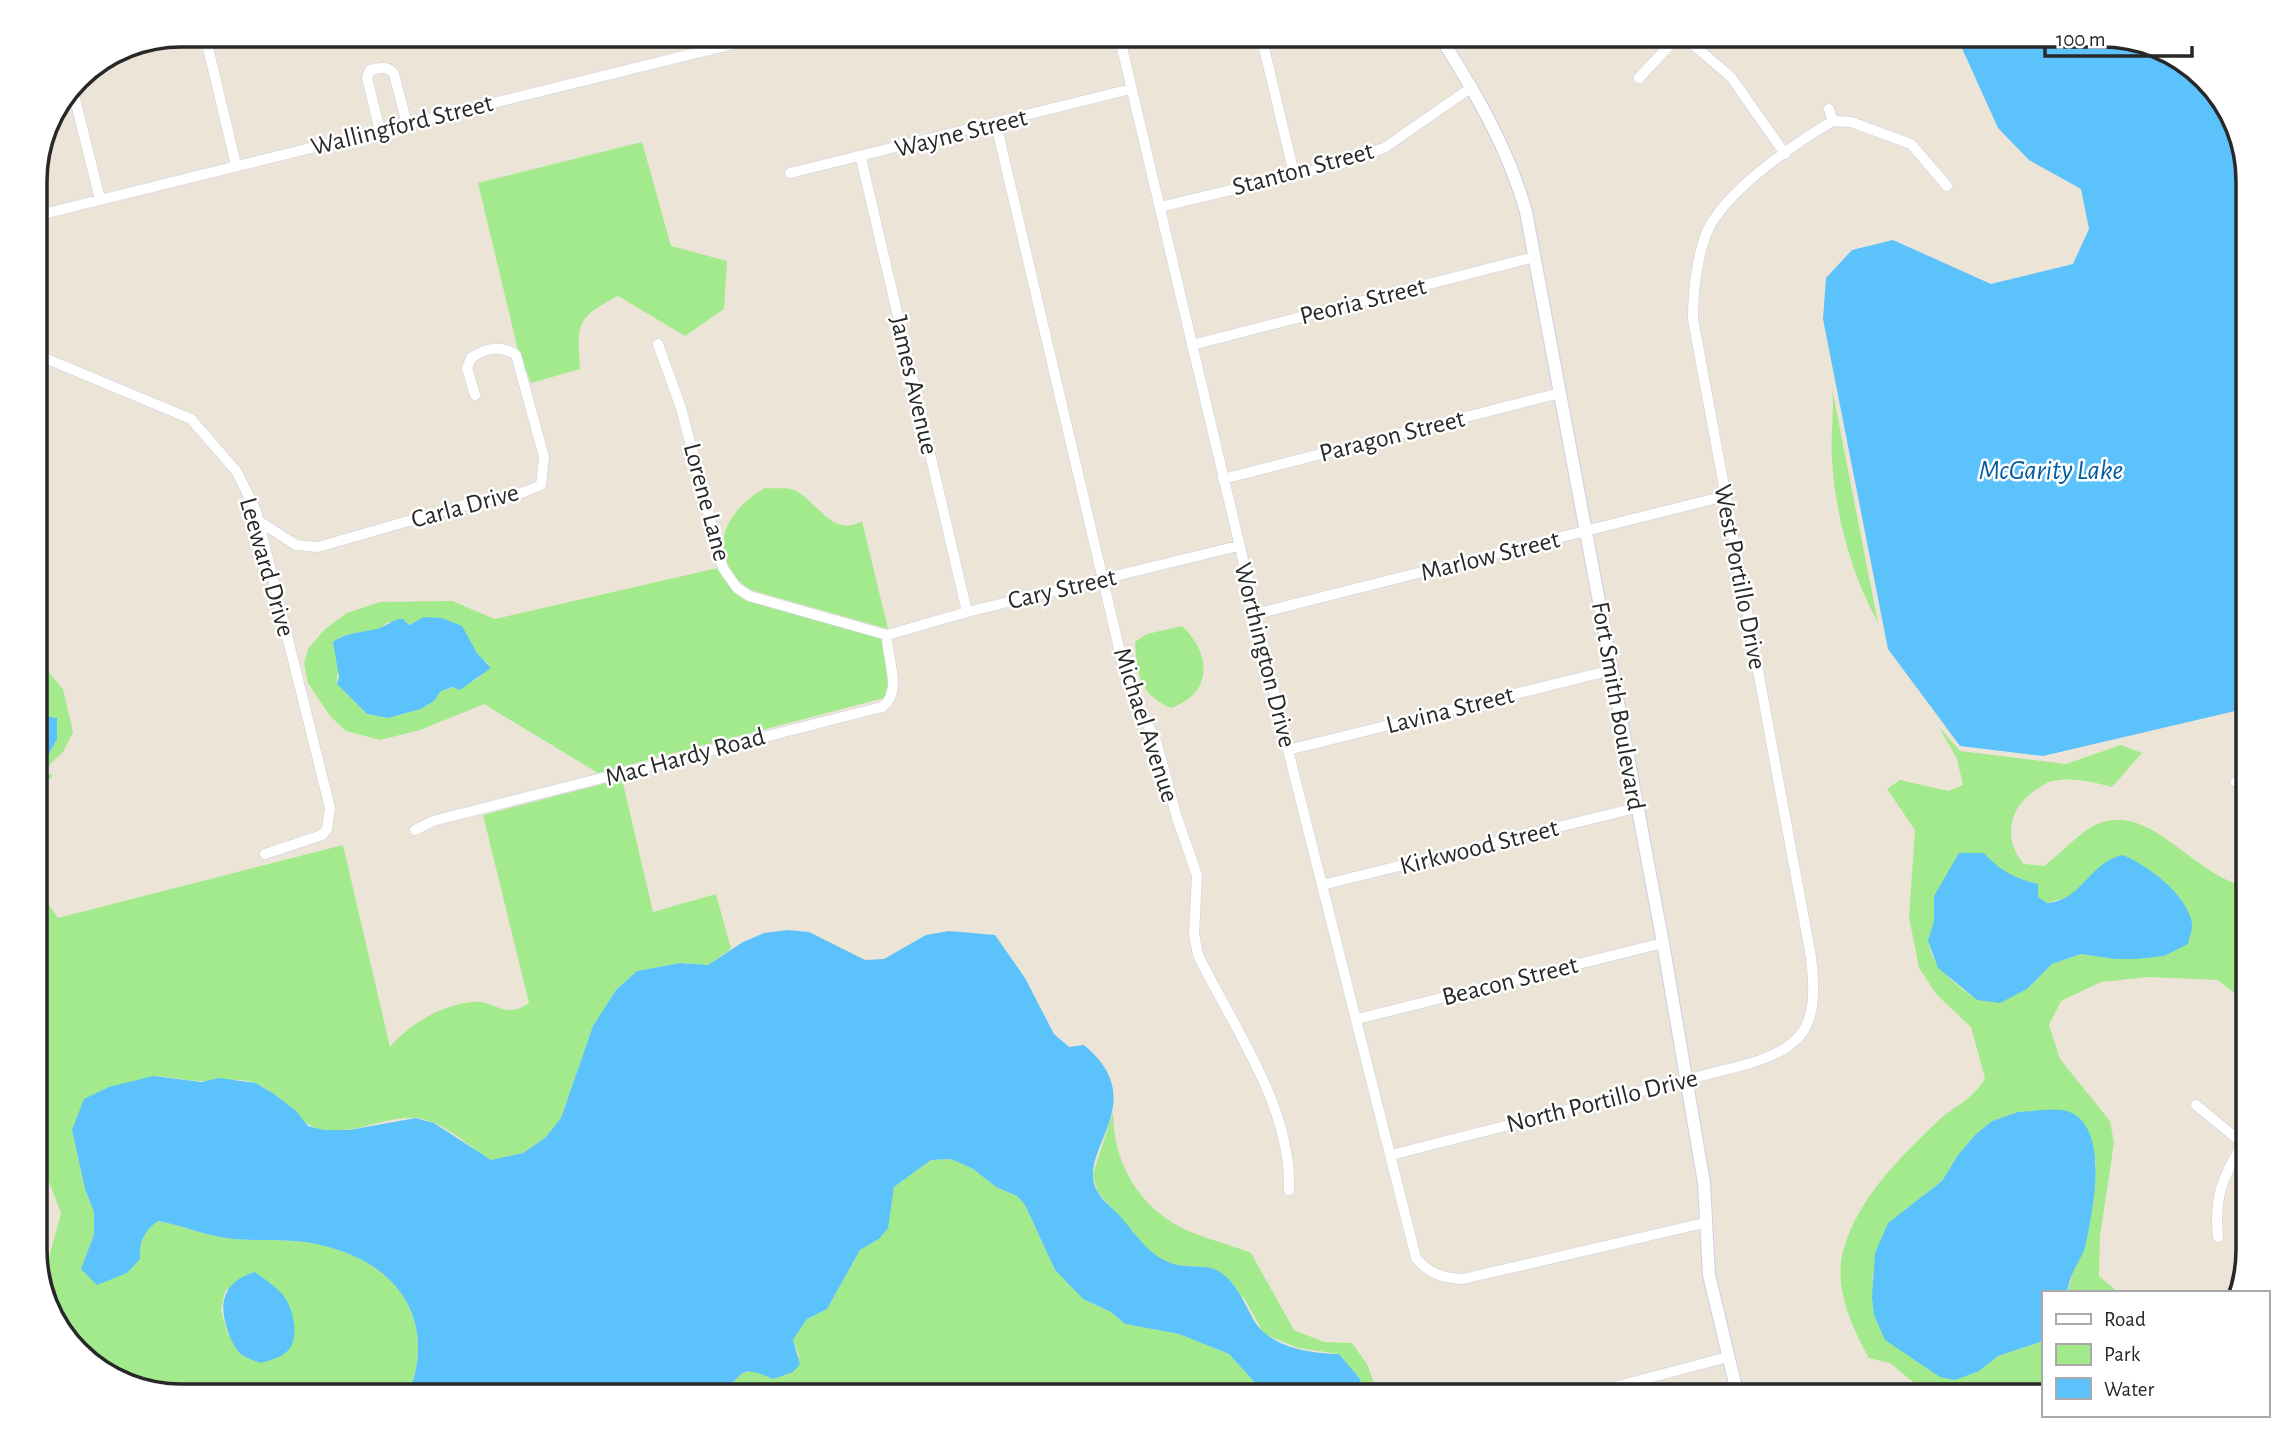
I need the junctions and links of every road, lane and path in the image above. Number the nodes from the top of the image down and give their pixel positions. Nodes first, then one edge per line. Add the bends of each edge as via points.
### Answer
1 (1264, 47) edge
2 (1447, 47) edge
3 (1668, 47) edge
4 (1695, 47) edge
5 (208, 48) edge
6 (716, 48) edge
7 (1122, 48) edge
8 (1639, 78) dead end
9 (1472, 87) junction
10 (1131, 89) junction
11 (75, 100) edge
12 (1829, 109) dead end
13 (1833, 121) junction
14 (407, 124) junction
15 (996, 124) junction
16 (380, 131) junction
17 (1784, 154) junction
18 (861, 158) junction
19 (236, 165) junction
20 (790, 173) dead end
21 (1294, 174) junction
22 (1947, 186) dead end
23 (100, 199) junction
24 (1160, 206) junction
25 (48, 213) edge
26 (1534, 257) junction
27 (658, 344) dead end
28 (1192, 345) junction
29 (48, 360) edge
30 (1560, 393) junction
31 (475, 396) dead end
32 (1223, 479) junction
33 (1725, 496) junction
34 (260, 522) junction
35 (1585, 533) junction
36 (1238, 546) junction
37 (1104, 580) junction
38 (967, 612) junction
39 (1255, 614) junction
40 (887, 635) junction
41 (1612, 670) junction
42 (1288, 750) junction
43 (1636, 808) junction
44 (415, 831) dead end
45 (265, 854) dead end
46 (1322, 886) junction
47 (1663, 943) junction
48 (1357, 1019) junction
49 (1805, 1032) joint
50 (1687, 1079) junction
51 (2196, 1105) dead end
52 (2236, 1138) edge
53 (1391, 1155) junction
54 (2236, 1158) edge
55 (1289, 1190) dead end
56 (1704, 1223) junction
57 (2218, 1237) dead end
58 (1728, 1357) junction
59 (1629, 1384) edge
60 (1735, 1384) edge

1 - 21 street
2 - 9 street, Fort Smith Boulevard
3 - 8 street
4 - 17 street via 1731,76
5 - 19 street
6 - 14 street, Wallingford Street
7 - 10 street, Worthington Drive
9 - 21 street, Stanton Street via 1384,148
9 - 26 street, Fort Smith Boulevard via 1514,170
10 - 15 street, Wayne Street
10 - 24 street, Worthington Drive
11 - 23 street
12 - 13 street
13 - 17 street, West Portillo Drive
13 - 22 street via 1863,125 1911,144
14 - 16 street, Wallingford Street
14 - 16 street via 394,74 382,67 370,70
15 - 18 street, Wayne Street
15 - 37 street, Michael Avenue
16 - 19 street, Wallingford Street
17 - 33 street, West Portillo Drive via 1735,192 1707,232 1693,285 1693,319
18 - 20 street, Wayne Street
18 - 38 street, James Avenue
19 - 23 street, Wallingford Street
21 - 24 street, Stanton Street
23 - 25 street, Wallingford Street
24 - 28 street, Worthington Drive
26 - 28 street, Peoria Street
26 - 30 street, Fort Smith Boulevard
27 - 40 street, Lorene Lane via 730,581 749,596
28 - 32 street, Worthington Drive
29 - 34 street, Leeward Drive via 191,419 237,472
30 - 32 street, Paragon Street
30 - 35 street, Fort Smith Boulevard
31 - 34 street, Carla Drive via 467,368 471,359 490,348 516,355 544,457 541,485 318,547 296,545
32 - 36 street, Worthington Drive
33 - 35 street, Marlow Street
33 - 49 street, West Portillo Drive via 1811,957 1815,990
34 - 45 street, Leeward Drive via 330,808 322,835
35 - 39 street, Marlow Street
35 - 41 street, Fort Smith Boulevard
36 - 37 street, Cary Street
36 - 39 street, Worthington Drive
37 - 38 street, Cary Street
37 - 55 street, Michael Avenue via 1126,678 1157,744 1197,875 1194,934 1198,955 1275,1111 1290,1173
38 - 40 street, Cary Street
39 - 42 street, Worthington Drive
40 - 44 street, Mac Hardy Road via 894,684 893,694 882,707 433,821
41 - 42 street, Lavina Street
41 - 43 street, Fort Smith Boulevard
42 - 46 street, Worthington Drive
43 - 46 street, Kirkwood Street
43 - 47 street, Fort Smith Boulevard
46 - 48 street, Worthington Drive
47 - 48 street, Beacon Street
47 - 50 street, Fort Smith Boulevard
48 - 53 street, Worthington Drive
49 - 50 street, North Portillo Drive via 1775,1056
50 - 53 street, North Portillo Drive
50 - 56 street, Fort Smith Boulevard via 1704,1183
51 - 52 street
53 - 56 street, Worthington Drive via 1416,1258 1425,1269 1445,1278 1463,1279
54 - 57 street via 2223,1175 2216,1217
56 - 58 street, Fort Smith Boulevard via 1709,1275
58 - 59 street
58 - 60 street, Fort Smith Boulevard

